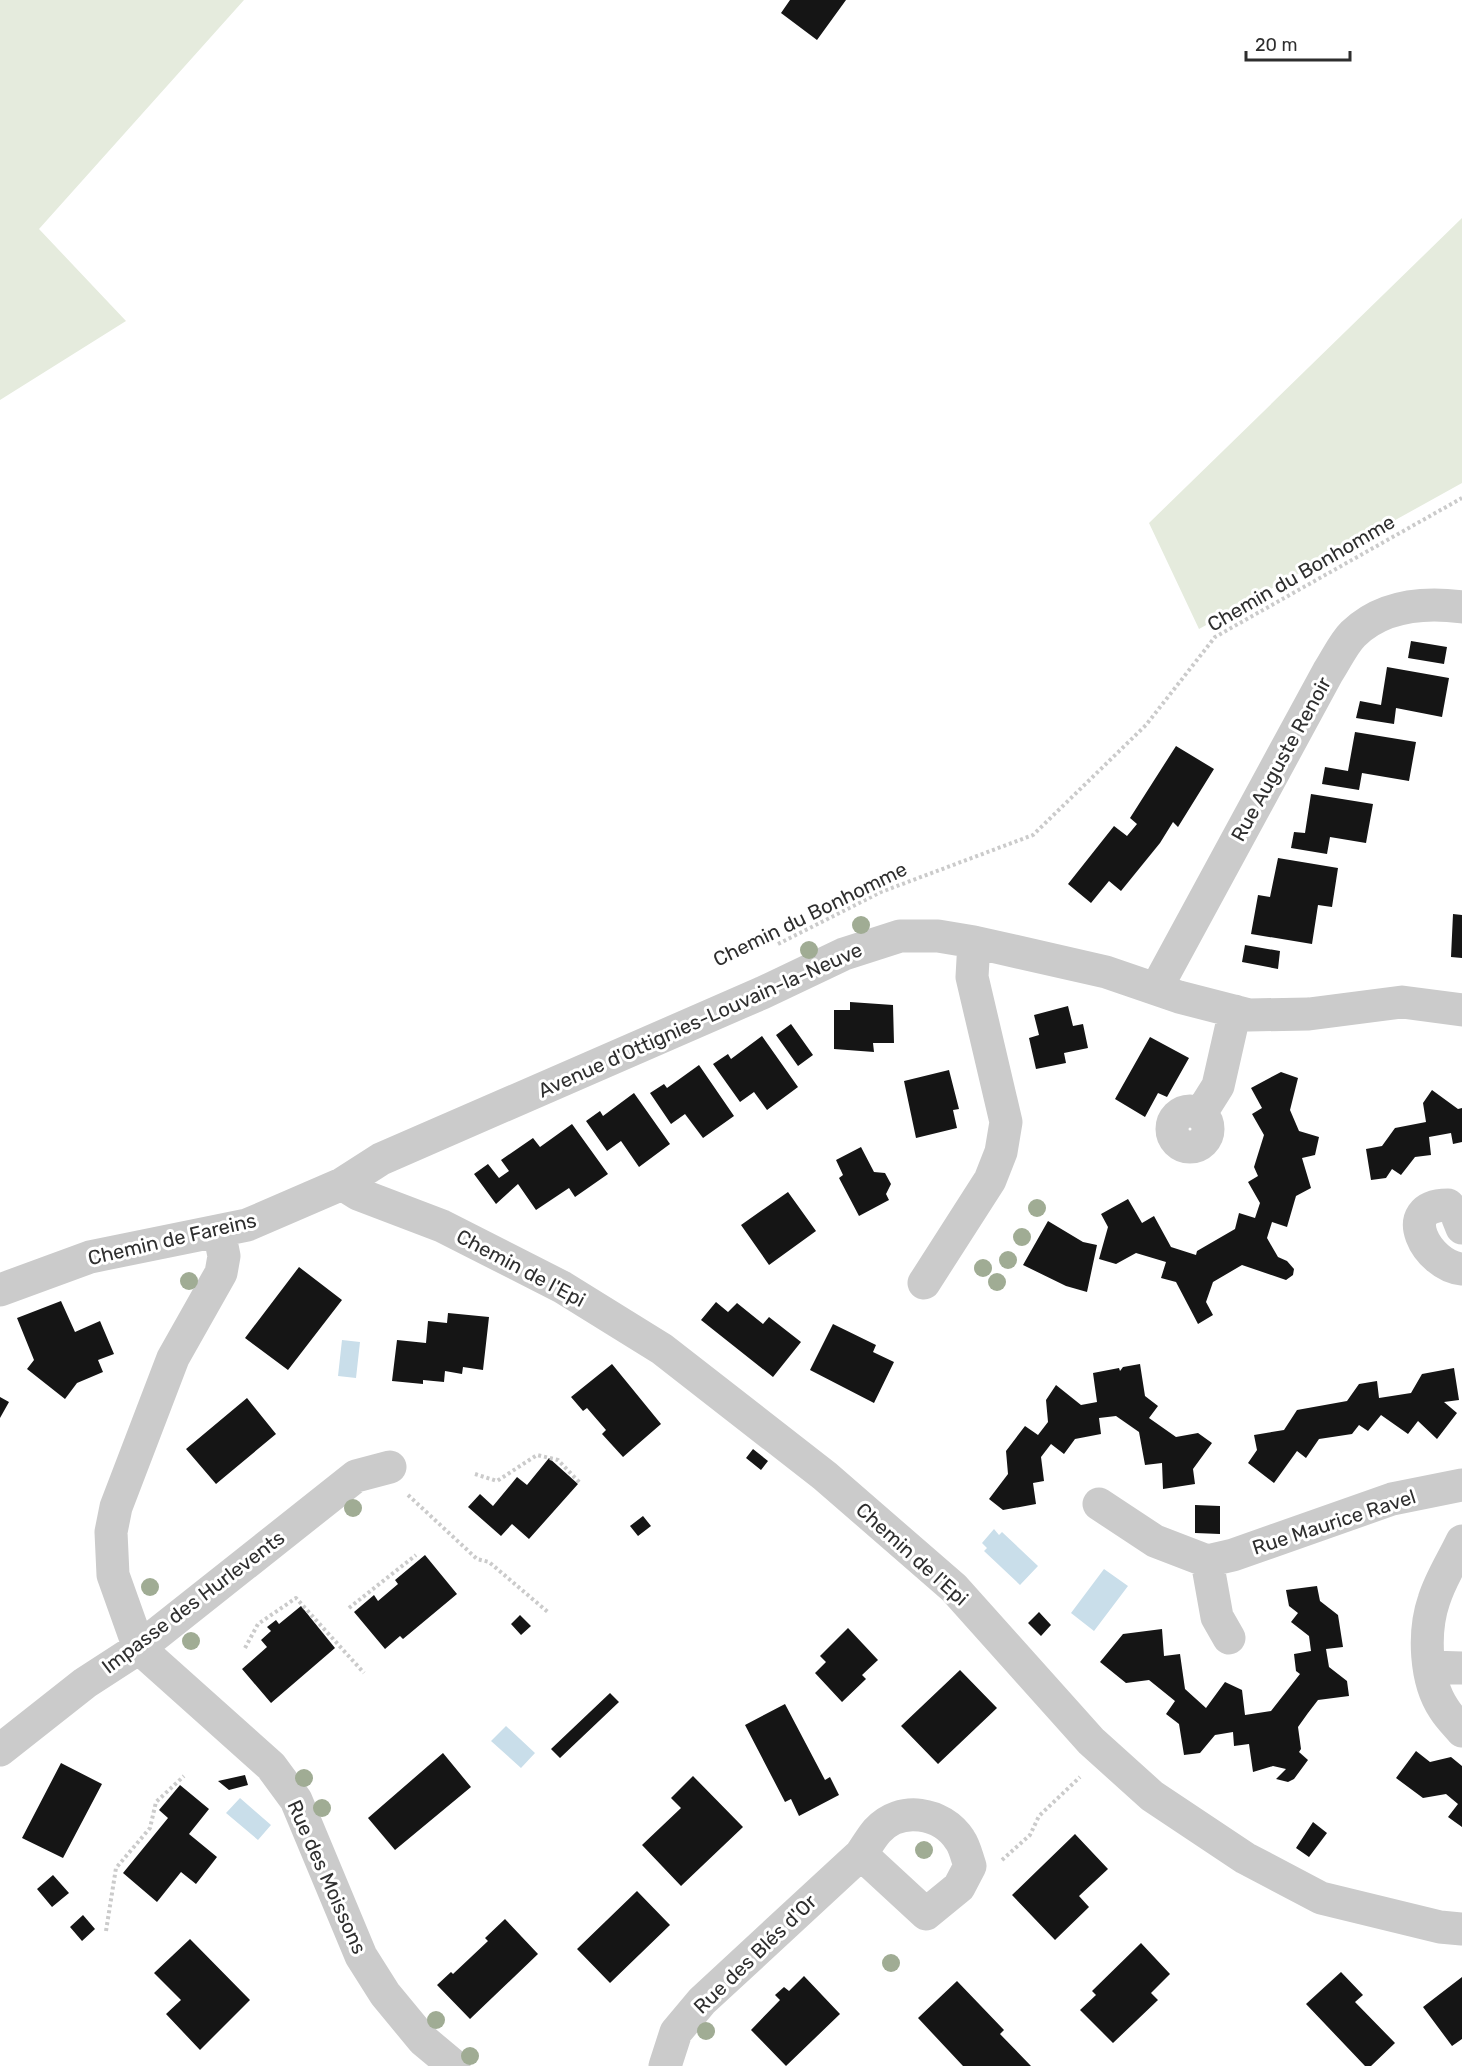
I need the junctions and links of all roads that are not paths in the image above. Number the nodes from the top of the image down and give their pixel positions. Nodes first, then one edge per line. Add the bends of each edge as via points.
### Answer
1 (1462, 607) edge
2 (974, 942) junction
3 (1156, 989) junction
4 (1462, 1010) edge
5 (1234, 1011) junction
6 (1201, 1113) dead end
7 (342, 1184) junction
8 (1462, 1228) edge
9 (219, 1231) junction
10 (1462, 1269) edge
11 (924, 1283) dead end
12 (0, 1290) edge
13 (390, 1467) road end
14 (1462, 1485) edge
15 (1099, 1504) dead end
16 (1462, 1541) edge
17 (1207, 1560) junction
18 (1229, 1638) dead end
19 (139, 1648) junction
20 (1446, 1668) edge
21 (1462, 1731) edge
22 (0, 1749) edge
23 (861, 1854) dead end
24 (1462, 1929) edge
25 (454, 2066) edge
26 (665, 2066) edge

1 - 3 street, Rue Auguste Renoir via 1435,604 1400,608 1375,617 1352,635 1328,672
2 - 3 street, Avenue d'Ottignies-Louvain-la-Neuve via 1106,972
2 - 7 street, Avenue d'Ottignies-Louvain-la-Neuve via 938,936 900,936 844,954 381,1160
2 - 11 street via 972,976 1006,1122 1001,1152 990,1180
3 - 5 street, Avenue d'Ottignies-Louvain-la-Neuve
4 - 5 street, Avenue d'Ottignies-Louvain-la-Neuve via 1402,1002 1309,1014 1249,1015
5 - 6 street via 1218,1086
7 - 9 street, Chemin de Fareins via 247,1225
7 - 24 street, Chemin de l'Epi via 358,1194 442,1226 562,1287 662,1349 825,1476 954,1588 1105,1753 1152,1796 1245,1858 1322,1898
8 - 10 street via 1448,1205 1434,1205 1422,1214 1418,1227 1424,1243 1436,1257
9 - 12 street, Chemin de Fareins via 90,1257
9 - 19 street via 224,1256 221,1274 173,1358 116,1507 111,1532 113,1575
13 - 19 street, Impasse des Hurlevents via 356,1476
14 - 17 street, Rue Maurice Ravel via 1392,1499 1233,1555
15 - 17 street via 1155,1540
16 - 20 street via 1434,1600 1428,1627
17 - 18 street via 1217,1617
19 - 22 street, Impasse des Hurlevents via 85,1683
19 - 25 street, Rue des Moissons via 271,1766 296,1800 361,1956 385,1994 417,2032
20 - 21 street via 1434,1686 1443,1708
23 - 26 street, Rue des Blés d'Or via 702,2001 676,2032

